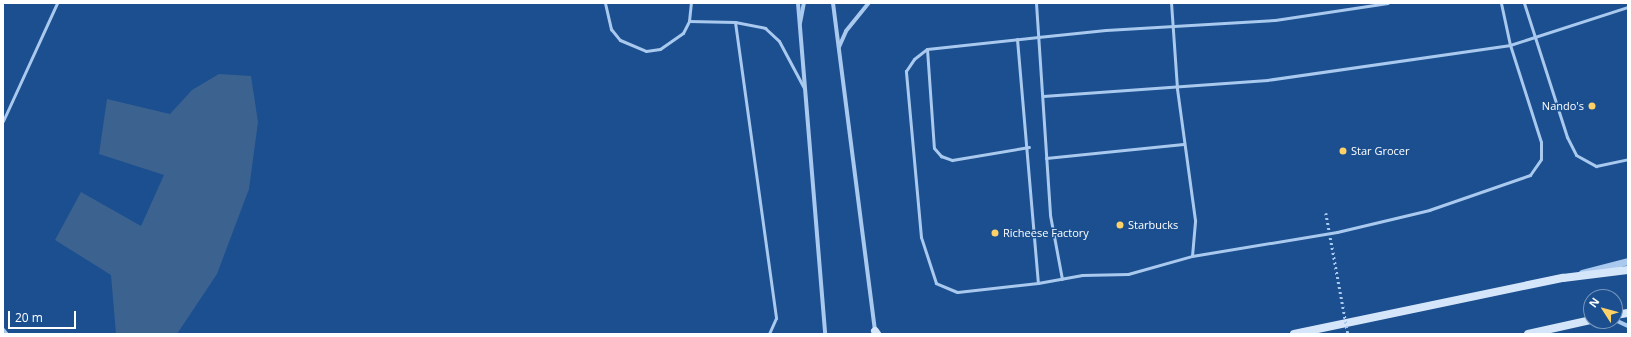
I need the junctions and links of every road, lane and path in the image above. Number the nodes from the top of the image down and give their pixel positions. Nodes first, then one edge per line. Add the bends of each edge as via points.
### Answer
1 (57, 3) edge
2 (605, 3) edge
3 (691, 3) edge
4 (798, 3) edge
5 (804, 3) edge
6 (833, 3) edge
7 (868, 3) edge
8 (1036, 3) edge
9 (1171, 3) edge
10 (1388, 3) edge
11 (1501, 3) edge
12 (1524, 3) edge
13 (1628, 7) edge
14 (689, 20) junction
15 (735, 22) junction
16 (1173, 26) junction
17 (798, 29) junction
18 (1038, 37) junction
19 (1017, 39) junction
20 (1534, 39) junction
21 (1510, 45) junction
22 (838, 48) junction
23 (927, 49) junction
24 (804, 88) junction
25 (1177, 88) junction
26 (1043, 96) junction
27 (3, 120) edge
28 (1183, 144) junction
29 (1029, 147) junction
30 (1046, 158) junction
31 (1628, 159) edge
32 (1326, 213) dead end
33 (1192, 256) junction
34 (1628, 261) edge
35 (1628, 270) edge
36 (1563, 278) junction
37 (1062, 279) junction
38 (1038, 283) junction
39 (1583, 322) edge
40 (3, 329) edge
41 (876, 333) edge
42 (7, 334) edge
43 (769, 334) edge
44 (825, 334) edge
45 (1294, 334) edge
46 (1348, 334) edge
47 (1528, 334) edge

1 - 27 lane
2 - 14 lane via 611,29 620,40 639,49 660,49 672,43
3 - 14 lane
4 - 17 street
5 - 17 street
6 - 22 street
7 - 22 street via 846,31
8 - 18 lane
9 - 16 lane
10 - 16 lane via 1290,18
11 - 21 lane
12 - 20 lane
13 - 20 lane
14 - 15 lane
15 - 24 lane via 765,28 779,41
15 - 43 lane via 776,318
16 - 18 lane
16 - 25 lane
17 - 24 street
18 - 19 lane
18 - 26 lane
19 - 23 lane
19 - 29 lane
20 - 21 lane
20 - 31 lane via 1576,155 1596,166
21 - 25 lane via 1268,80
21 - 33 lane via 1541,142 1541,159 1530,175 1429,210 1337,232
22 - 41 street
23 - 29 lane via 934,148 941,156 952,160
23 - 38 lane via 914,59 906,71 921,237 936,283 957,292
24 - 44 street
25 - 26 lane
25 - 28 lane
26 - 30 lane
28 - 30 lane
28 - 33 lane via 1195,220
29 - 38 lane
30 - 37 lane via 1050,215
32 - 46 path, bridge
33 - 37 lane via 1128,274
34 - 36 street
35 - 36 main road
36 - 45 main road
37 - 38 lane
39 - 47 main road
40 - 42 lane

